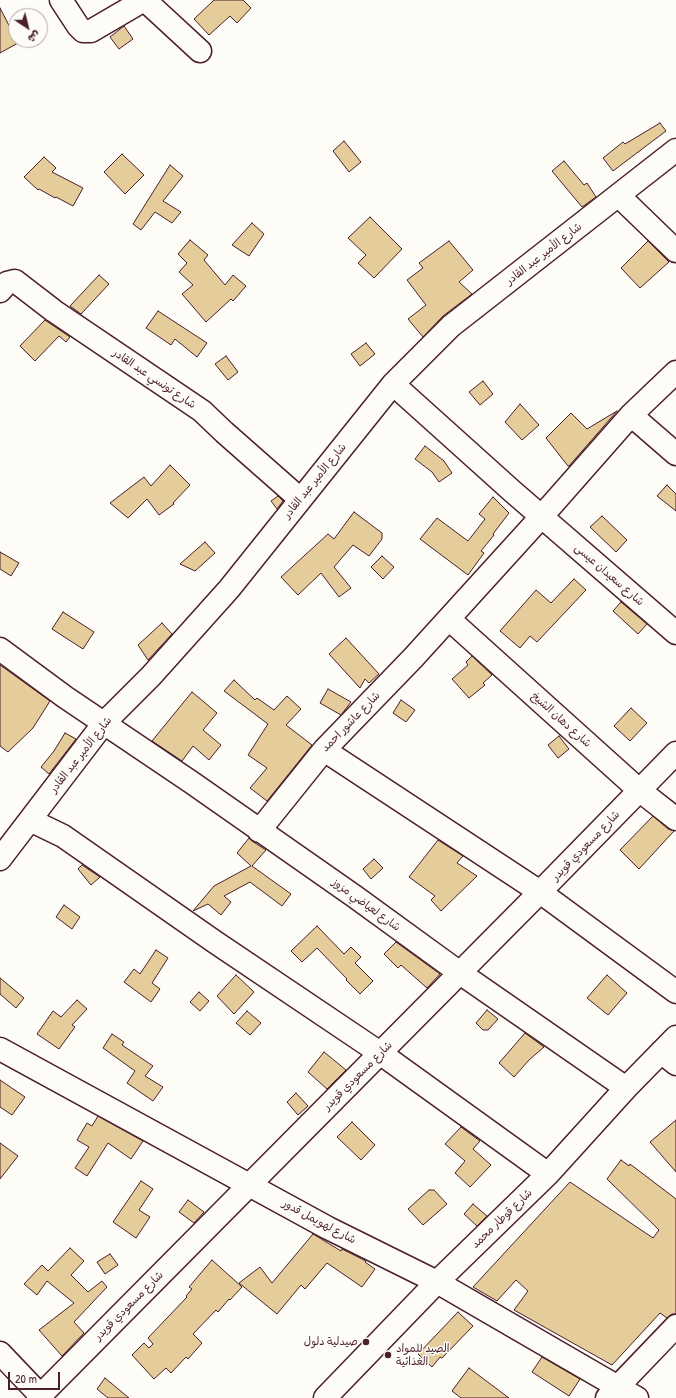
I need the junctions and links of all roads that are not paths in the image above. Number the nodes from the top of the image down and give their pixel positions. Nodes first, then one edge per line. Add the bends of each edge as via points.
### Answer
1 (61, 0) edge
2 (200, 51) dead end
3 (676, 150) edge
4 (619, 196) junction
5 (676, 251) edge
6 (0, 292) edge
7 (676, 372) edge
8 (393, 384) junction
9 (631, 415) junction
10 (676, 454) edge
11 (300, 499) junction
12 (542, 516) junction
13 (449, 619) junction
14 (676, 632) edge
15 (0, 648) edge
16 (104, 723) junction
17 (324, 750) junction
18 (676, 753) edge
19 (640, 790) junction
20 (676, 819) edge
21 (30, 820) junction
22 (259, 831) junction
23 (3, 849) edge
24 (540, 892) junction
25 (460, 973) junction
26 (676, 992) edge
27 (676, 1037) edge
28 (0, 1049) edge
29 (380, 1054) junction
30 (668, 1058) edge
31 (626, 1088) junction
32 (548, 1174) junction
33 (249, 1185) junction
34 (437, 1282) junction
35 (676, 1326) edge
36 (0, 1353) edge
37 (612, 1392) edge
38 (40, 1397) edge
39 (324, 1398) edge
40 (637, 1398) edge

1 - 2 street via 83,31 91,31 139,3 148,3
3 - 4 street, شارع الأمير عبد القادر
4 - 5 street
4 - 8 street, شارع الأمير عبد القادر via 451,326
6 - 11 street, شارع تونسي عبد القادر via 7,283 15,281 54,311 202,412
7 - 9 street, شارع عاشور احمد
8 - 11 street, شارع الأمير عبد القادر
8 - 12 street, شارع سعيدان عيسى
9 - 10 street
9 - 12 street, شارع عاشور احمد
11 - 16 street, شارع الأمير عبد القادر via 229,589 151,676
12 - 13 street, شارع عاشور احمد
12 - 14 street, شارع سعيدان عيسى
13 - 17 street, شارع عاشور احمد
13 - 19 street, شارع دهان الشيخ
15 - 16 street, شارع لعياضي مزوز via 64,697
16 - 21 street, شارع الأمير عبد القادر
16 - 22 street, شارع لعياضي مزوز
17 - 22 street, شارع عاشور احمد
17 - 24 street
18 - 19 street, شارع مسعودي قويدر
19 - 20 street, شارع دهان الشيخ
19 - 24 street, شارع مسعودي قويدر
21 - 23 street, شارع الأمير عبد القادر
21 - 29 street via 64,836
22 - 25 street, شارع لعياضي مزوز
24 - 25 street, شارع مسعودي قويدر
24 - 26 street
25 - 29 street, شارع مسعودي قويدر
25 - 31 street, شارع لعياضي مزوز
27 - 30 street, شارع قوطار محمد
28 - 33 street, شارع لهويمل قدور
29 - 32 street
29 - 33 street, شارع مسعودي قويدر
30 - 31 street, شارع قوطار محمد
31 - 32 street, شارع قوطار محمد
32 - 34 street, شارع قوطار محمد
33 - 34 street, شارع لهويمل قدور
33 - 38 street, شارع مسعودي قويدر
34 - 37 street, شارع لهويمل قدور
34 - 39 street, شارع قوطار محمد
35 - 37 street
36 - 38 street
37 - 40 street, شارع لهويمل قدور

